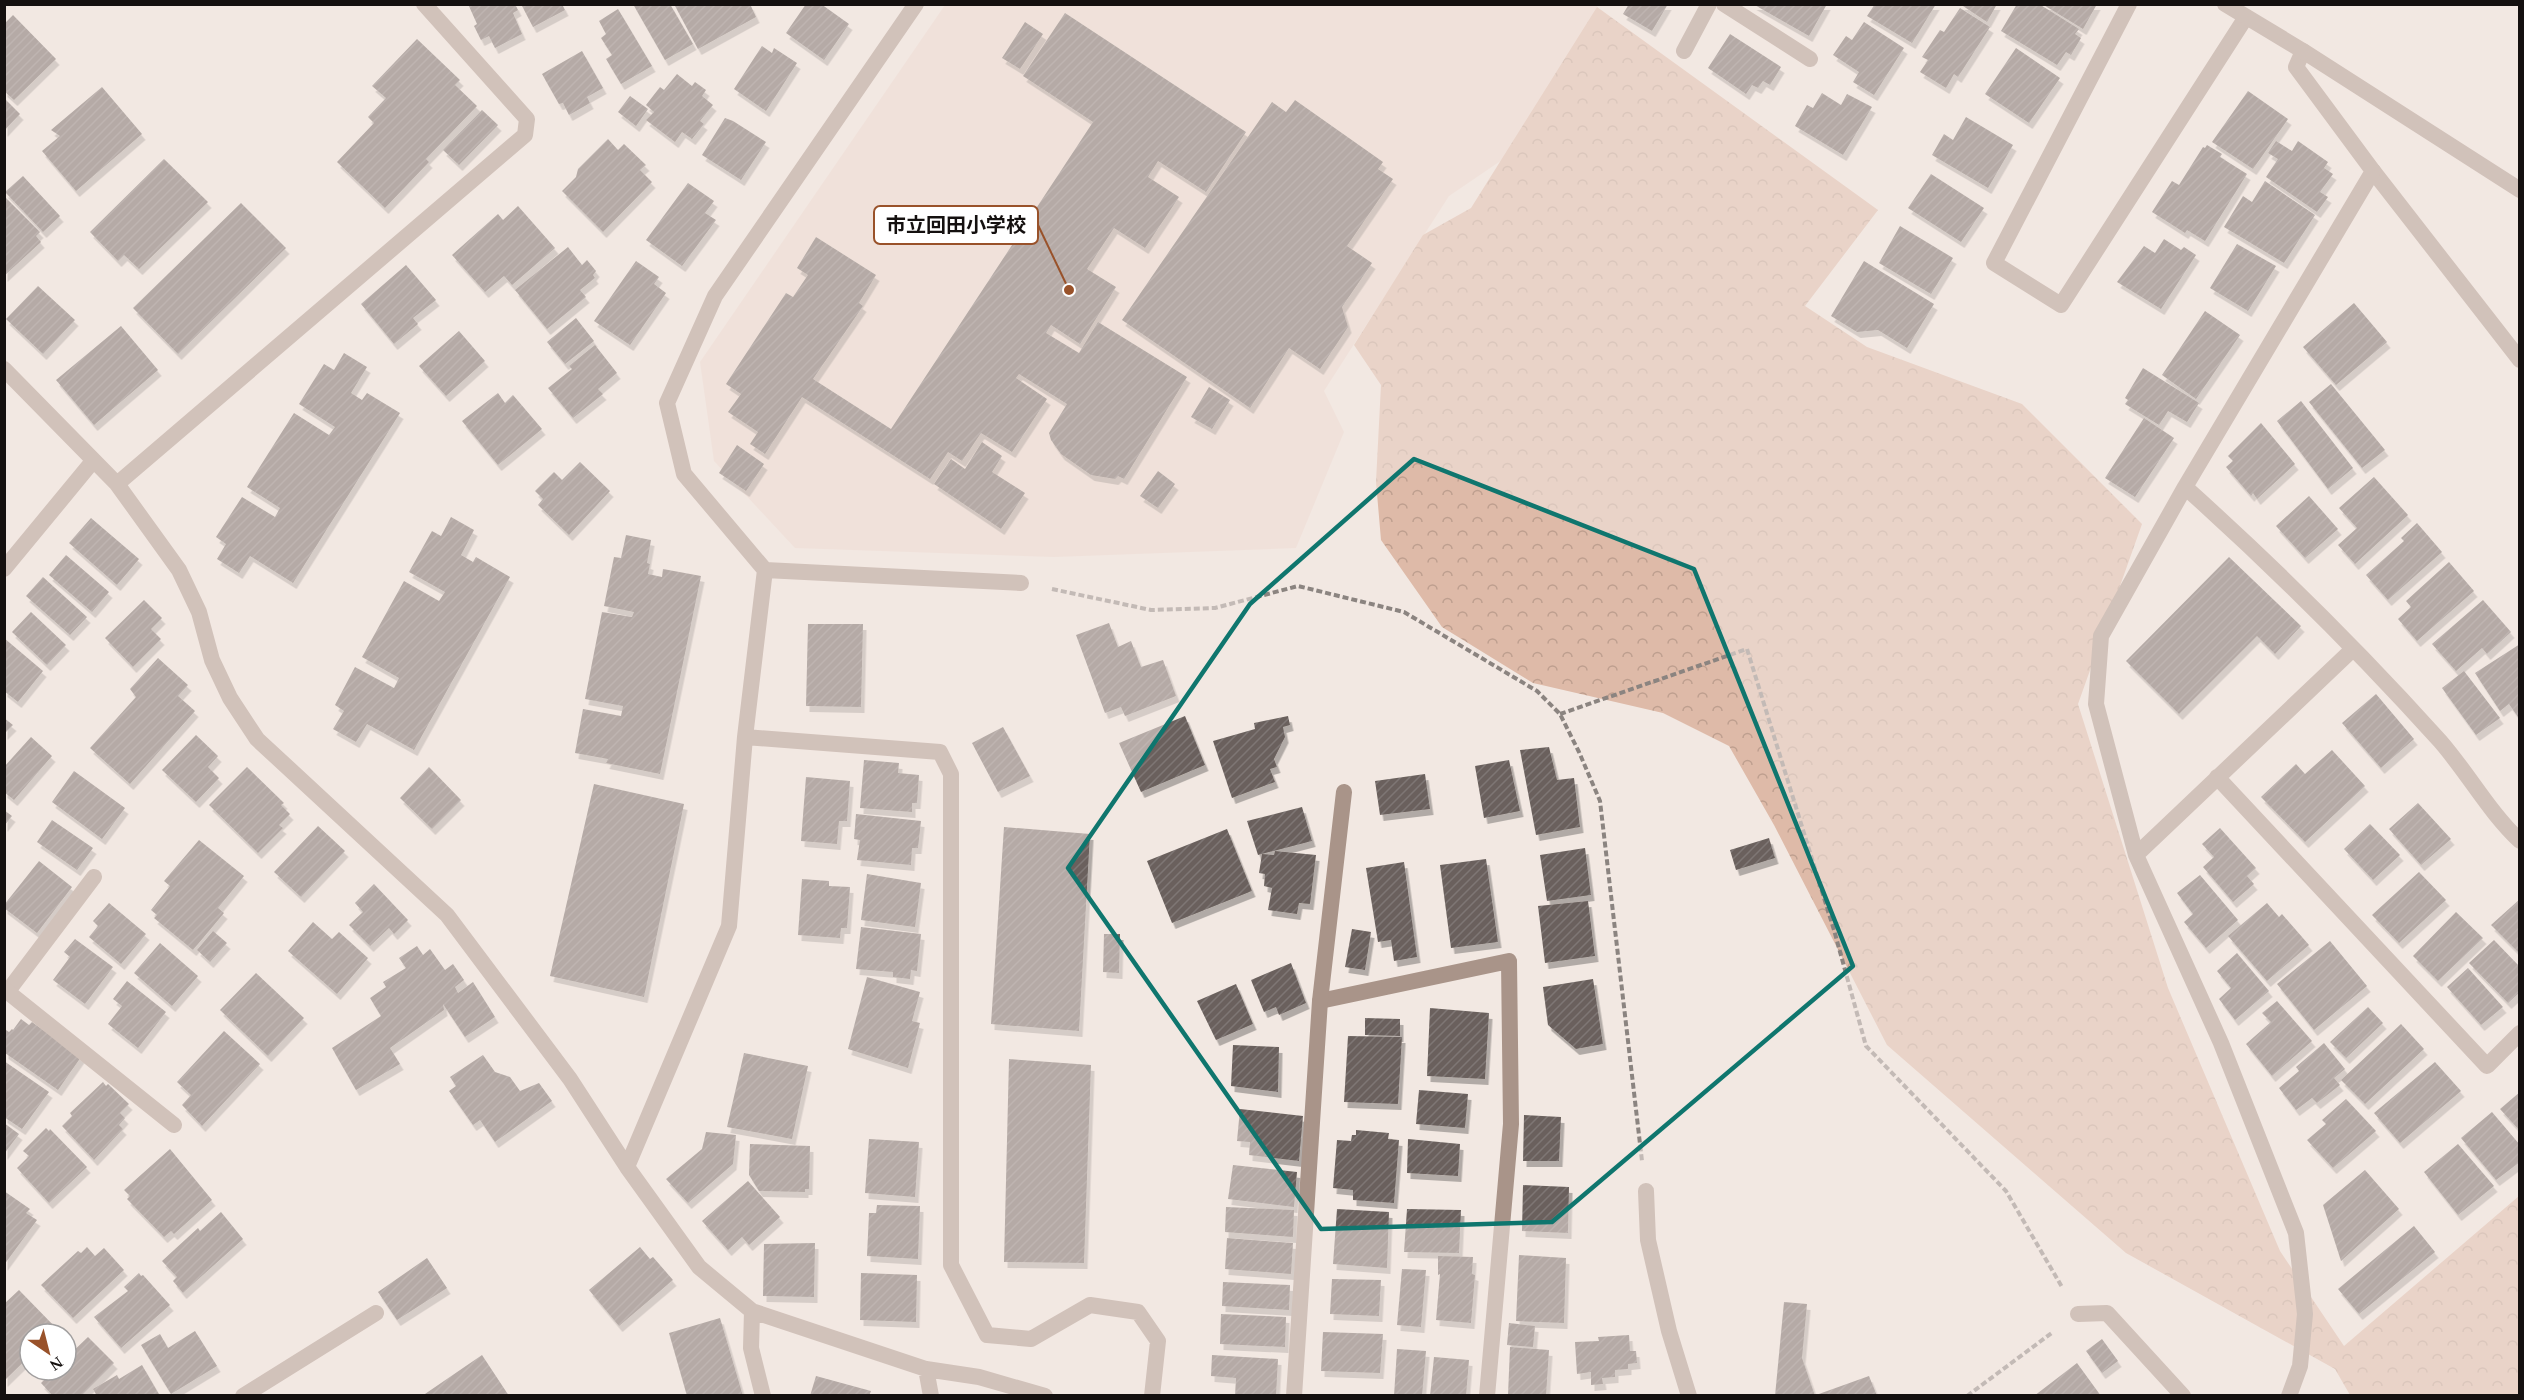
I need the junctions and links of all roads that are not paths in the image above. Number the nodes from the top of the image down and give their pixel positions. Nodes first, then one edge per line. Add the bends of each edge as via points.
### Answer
1 (424, 4) edge
2 (916, 4) edge
3 (1709, 4) edge
4 (1724, 4) edge
5 (2129, 4) edge
6 (2225, 4) edge
7 (2246, 17) junction
8 (1684, 51) dead end
9 (2303, 51) junction
10 (1810, 59) dead end
11 (2373, 171) junction
12 (2520, 190) edge
13 (2520, 360) edge
14 (4, 369) edge
15 (93, 461) junction
16 (117, 484) junction
17 (2185, 487) junction
18 (4, 569) edge
19 (765, 570) junction
20 (1021, 583) road end
21 (2353, 649) junction
22 (745, 737) junction
23 (2217, 777) junction
24 (1344, 792) dead end
25 (2520, 841) edge
26 (2136, 855) junction
27 (94, 877) dead end
28 (6, 990) edge
29 (1320, 1001) junction
30 (2520, 1033) edge
31 (174, 1125) dead end
32 (627, 1167) junction
33 (1646, 1191) road end
34 (752, 1311) junction
35 (376, 1313) dead end
36 (2078, 1314) road end
37 (926, 1369) junction
38 (243, 1395) edge
39 (763, 1395) edge
40 (931, 1395) edge
41 (1045, 1395) edge
42 (1152, 1395) edge
43 (1294, 1395) edge
44 (1488, 1395) edge
45 (1689, 1395) edge
46 (2183, 1395) edge
47 (2289, 1395) edge

1 - 16 street via 527,119 525,135
2 - 19 street via 715,296 667,403 684,474
3 - 8 street
4 - 10 street
5 - 7 street via 1994,263 2061,305
6 - 7 street
7 - 9 street
9 - 11 street via 2296,67
9 - 12 street
11 - 13 street
11 - 17 street
14 - 15 street
15 - 16 street
15 - 18 street
16 - 32 street via 179,570 199,612 212,660 230,698 257,739 447,915 570,1079
17 - 21 street via 2266,560
17 - 26 street via 2101,636 2096,704
19 - 20 street
19 - 22 street
21 - 23 street
21 - 25 street via 2442,743
22 - 32 street via 729,926
22 - 42 street via 940,752 951,774 951,1265 987,1335 1031,1339 1090,1305 1138,1312 1158,1341
23 - 26 street
23 - 30 street via 2487,1066
24 - 29 street
26 - 47 street via 2221,1043 2296,1233 2305,1314 2300,1366
27 - 28 street
28 - 31 street
29 - 43 street
29 - 44 street via 1509,961 1511,1124
32 - 34 street via 699,1267
33 - 45 street via 1648,1240
34 - 37 street
34 - 39 street via 751,1348
35 - 38 street
36 - 46 street via 2107,1313
37 - 40 street
37 - 41 street via 979,1377

